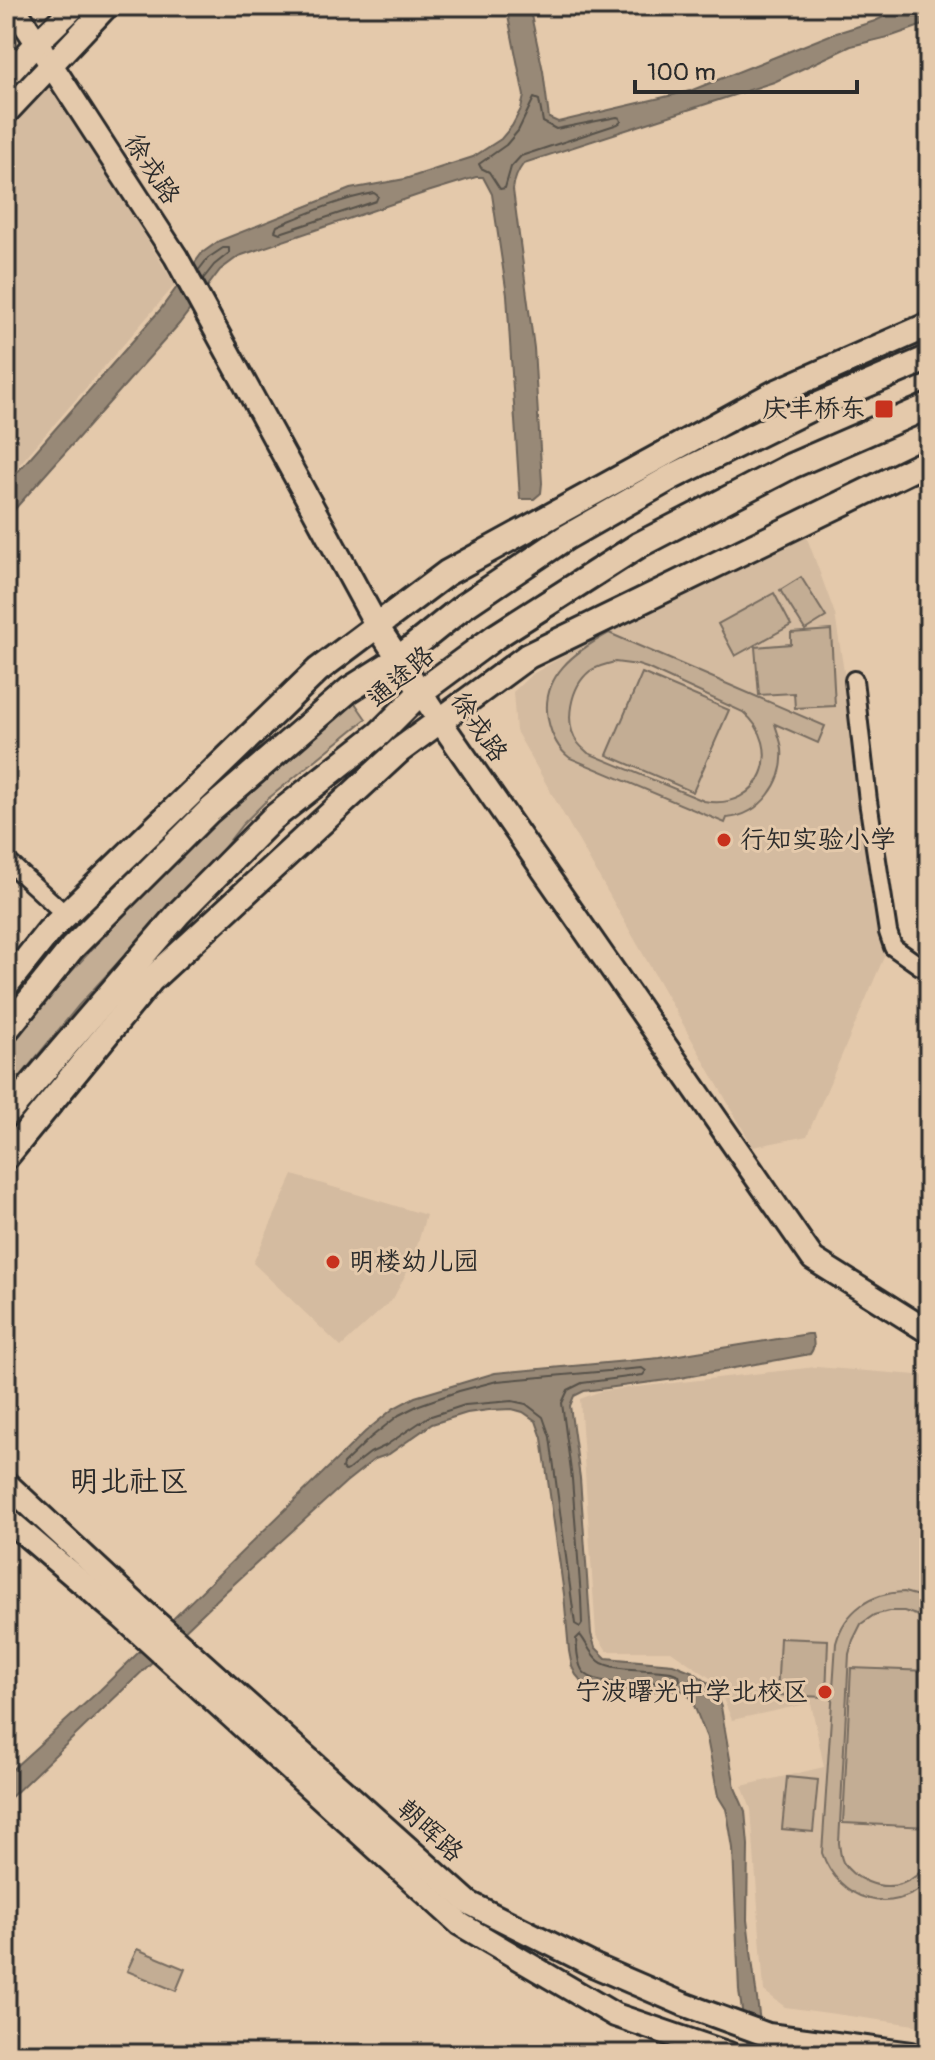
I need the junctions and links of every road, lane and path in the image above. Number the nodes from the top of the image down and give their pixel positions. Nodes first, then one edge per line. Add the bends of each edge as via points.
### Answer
1 (13, 6) edge
2 (75, 6) edge
3 (107, 6) edge
4 (36, 44) junction
5 (50, 65) junction
6 (6, 77) edge
7 (6, 113) edge
8 (929, 325) edge
9 (929, 358) edge
10 (929, 406) edge
11 (929, 461) edge
12 (377, 626) junction
13 (398, 659) junction
14 (854, 680) dead end
15 (422, 691) junction
16 (440, 721) junction
17 (6, 860) edge
18 (66, 915) junction
19 (929, 967) edge
20 (6, 985) edge
21 (6, 1030) edge
22 (6, 1115) edge
23 (6, 1157) edge
24 (929, 1332) edge
25 (6, 1483) edge
26 (6, 1518) edge
27 (131, 1612) junction
28 (200, 1675) junction
29 (729, 2054) edge
30 (911, 2054) edge

1 - 4 main road, 徐戎路
2 - 4 main road
3 - 5 main road
4 - 5 main road, 徐戎路
4 - 6 main road
5 - 7 main road
5 - 12 main road, 徐戎路 via 176,257
8 - 12 main road, 通途路 via 775,393 447,573
9 - 13 main road, 通途路 via 807,410 672,477 565,538 464,606
10 - 15 main road, 通途路 via 791,466 639,545 495,637
11 - 16 main road via 528,656
12 - 13 main road, 徐戎路
12 - 18 main road, 通途路 via 318,670
13 - 15 main road, 徐戎路
13 - 21 main road, 通途路 via 349,690 208,812 72,948
14 - 19 street via 888,932 893,947
15 - 16 main road, 徐戎路
15 - 22 main road, 通途路 via 379,734 273,818 179,913
16 - 23 main road via 400,750 151,980
16 - 24 main road, 徐戎路 via 813,1259
17 - 18 street
18 - 20 main road, 通途路
25 - 27 main road, 朝晖路
26 - 27 main road, 朝晖路
27 - 28 main road, 朝晖路
28 - 29 main road, 朝晖路 via 460,1924 615,2015
28 - 30 main road, 朝晖路 via 469,1903 595,1966 768,2035

